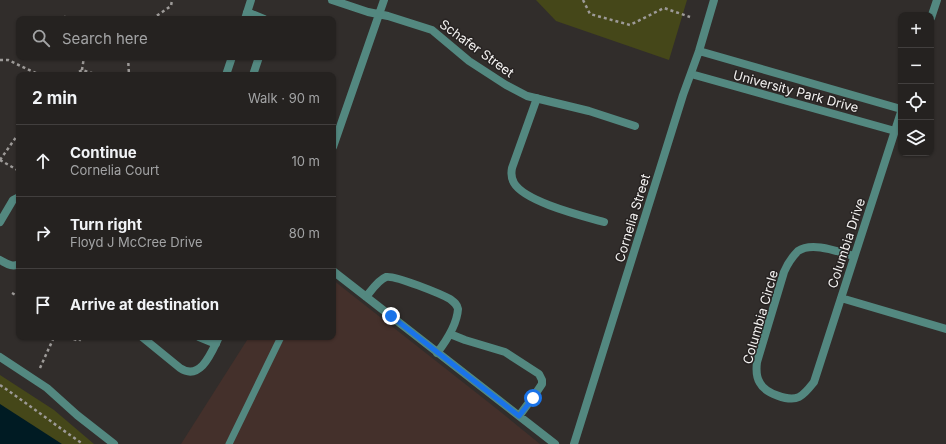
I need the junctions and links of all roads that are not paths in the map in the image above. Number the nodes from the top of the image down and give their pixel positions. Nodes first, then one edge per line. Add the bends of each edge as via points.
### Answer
1 (251, 0) edge
2 (332, 0) edge
3 (384, 0) edge
4 (714, 0) edge
5 (937, 0) edge
6 (933, 12) edge
7 (379, 15) junction
8 (246, 16) edge
9 (699, 51) junction
10 (231, 60) edge
11 (258, 60) edge
12 (227, 72) edge
13 (254, 72) edge
14 (691, 74) junction
15 (537, 98) junction
16 (898, 109) edge
17 (898, 120) edge
18 (635, 126) dead end
19 (895, 131) junction
20 (336, 137) edge
21 (16, 198) edge
22 (0, 222) edge
23 (604, 222) dead end
24 (854, 256) junction
25 (0, 260) edge
26 (16, 265) edge
27 (336, 273) edge
28 (366, 297) junction
29 (841, 298) junction
30 (946, 329) edge
31 (450, 334) junction
32 (146, 340) edge
33 (280, 340) edge
34 (218, 341) edge
35 (437, 353) junction
36 (0, 357) edge
37 (814, 382) joint
38 (519, 416) junction
39 (114, 444) edge
40 (229, 444) edge
41 (555, 444) edge
42 (574, 444) edge

1 - 8 street
2 - 7 street, Schafer Street
3 - 7 street
4 - 9 street, Cornelia Street
5 - 6 street
7 - 15 street, Schafer Street via 432,30 469,61 516,90
7 - 20 street
9 - 14 street, Cornelia Street
9 - 16 street, University Park Drive
10 - 12 street
11 - 13 street
14 - 19 street, University Park Drive
14 - 42 street, Cornelia Street
15 - 18 street, Schafer Street
15 - 23 street via 512,168 511,176 514,183 539,201
17 - 19 street, Columbia Drive
19 - 24 street, Columbia Drive
21 - 22 street
24 - 29 street, Columbia Drive
24 - 37 street, Columbia Circle via 823,247 799,250 784,272 756,362 757,377 766,389 777,396 787,398 797,398
25 - 26 street via 11,266
27 - 28 street
28 - 31 street via 383,278 389,277 399,278 444,296 455,303 458,309
28 - 35 street
29 - 30 street
29 - 37 street, Columbia Drive
31 - 35 street
31 - 38 street via 505,352 539,374 542,380 540,387
32 - 34 street via 187,372 195,372 201,368
33 - 40 lane
35 - 38 street
36 - 39 street via 47,388
38 - 41 street

